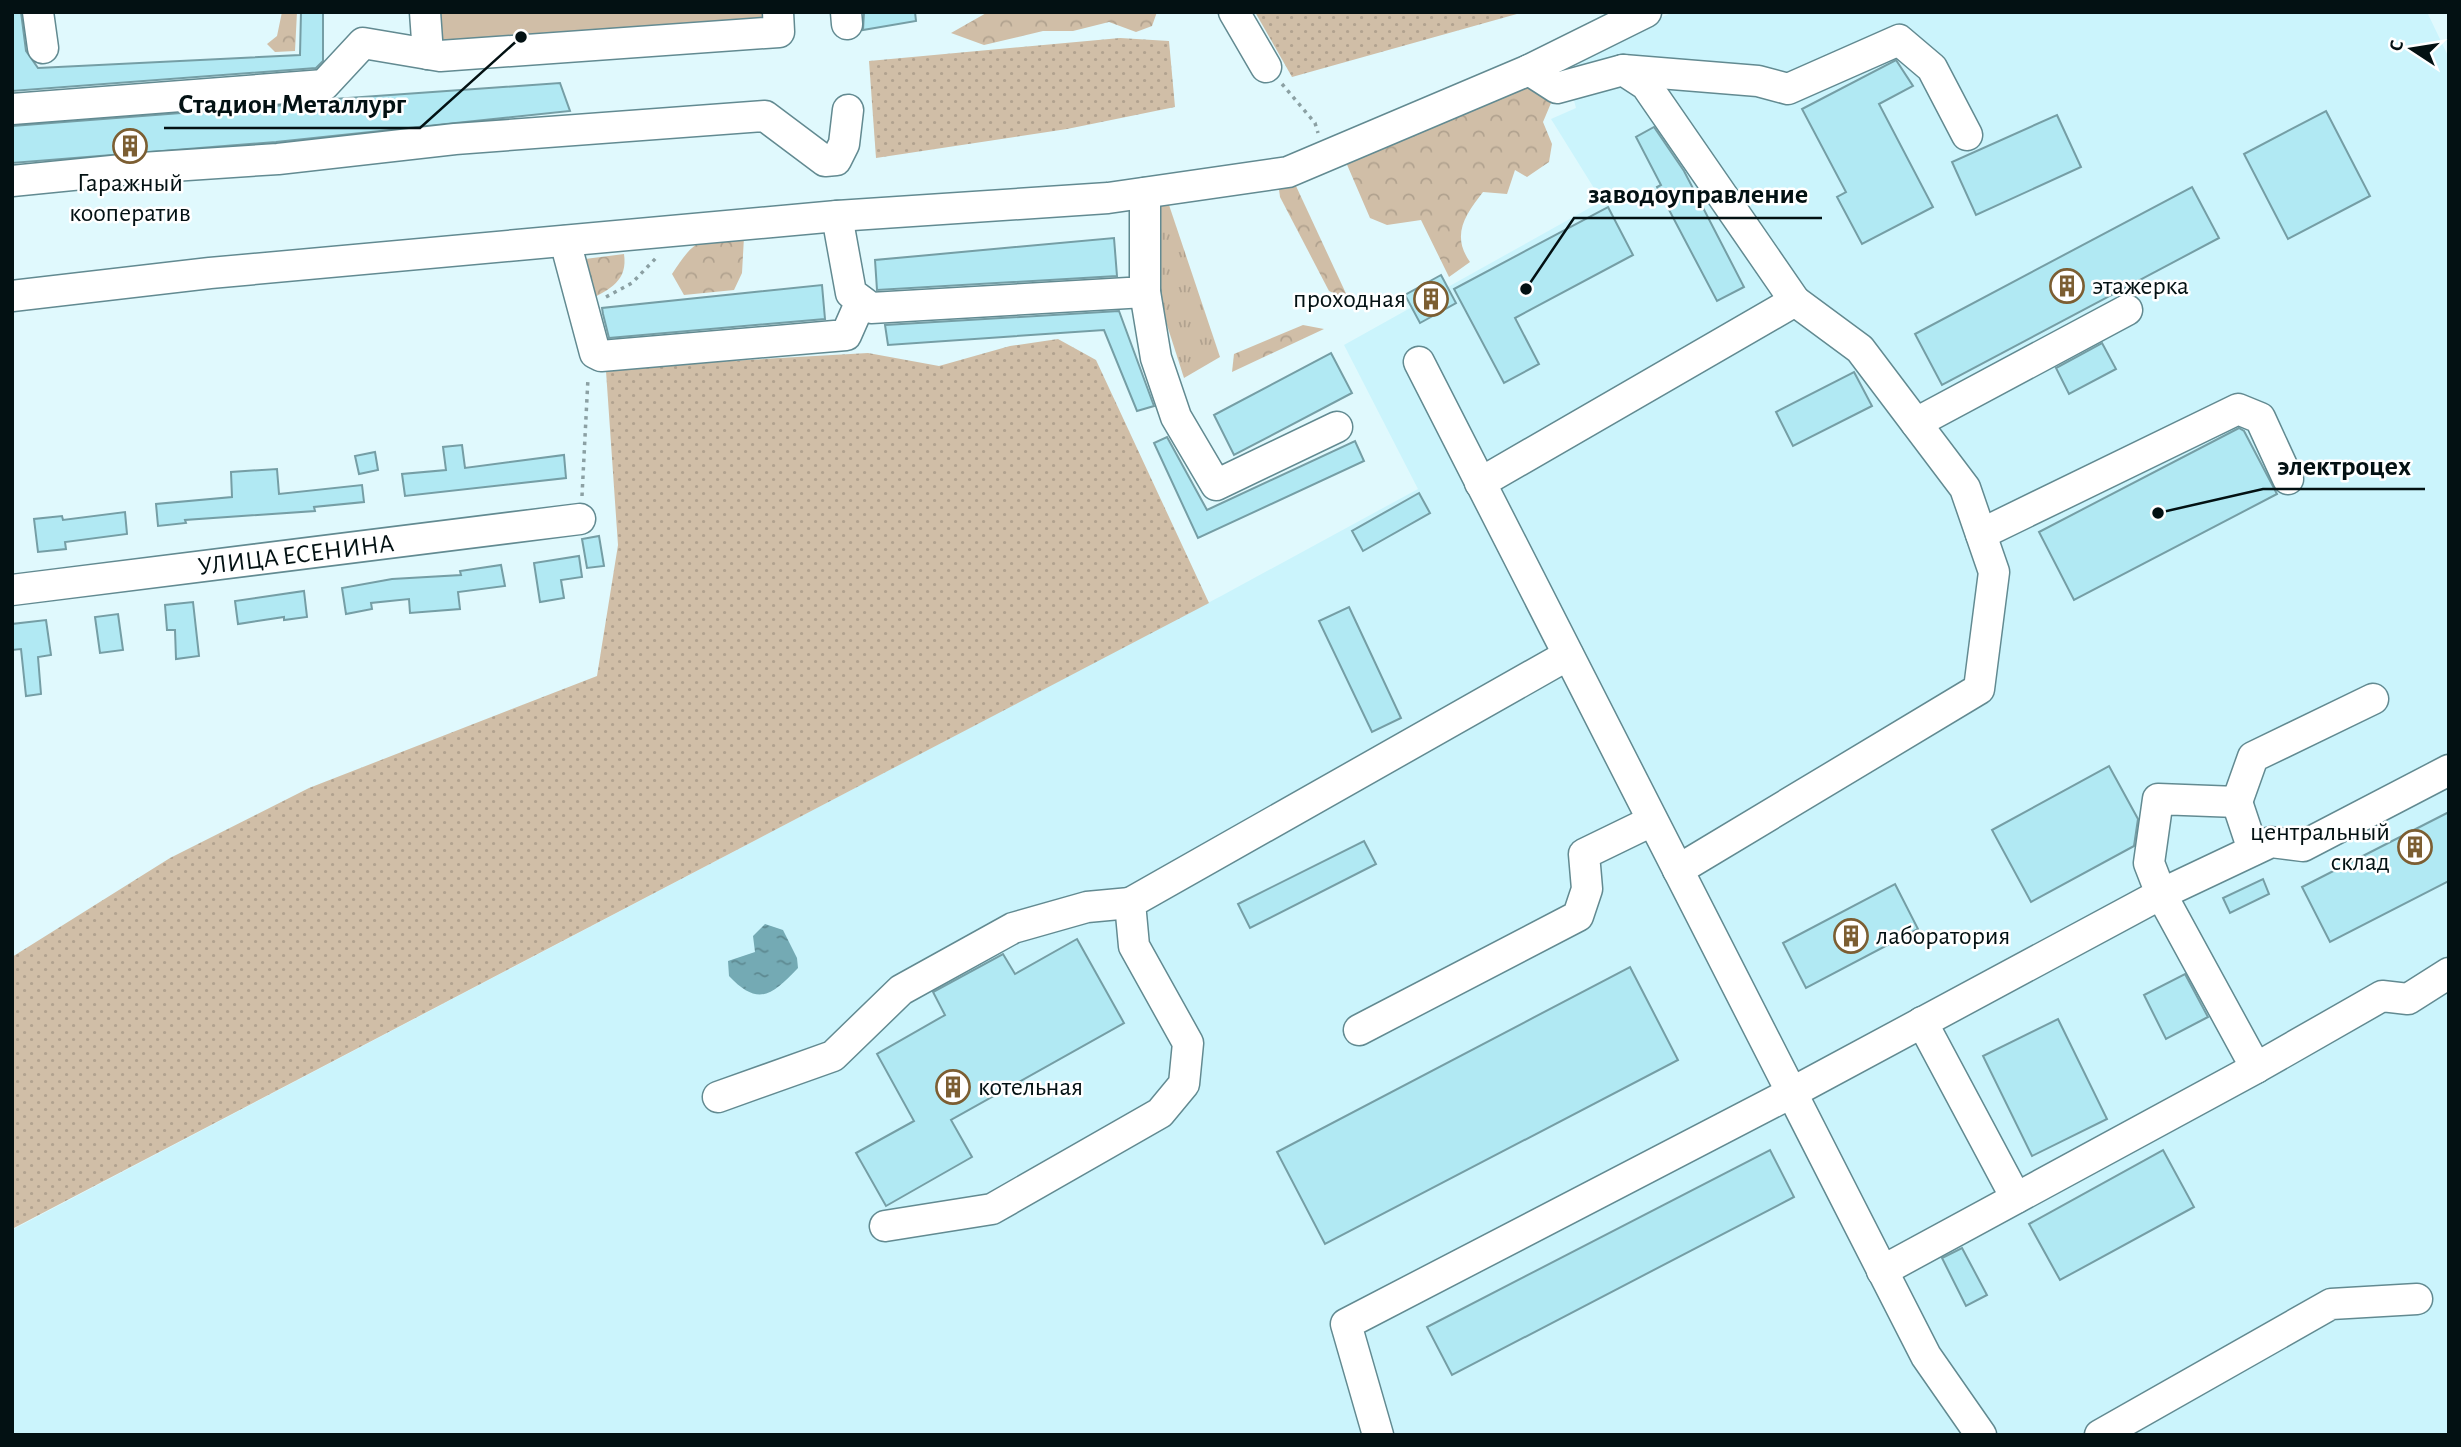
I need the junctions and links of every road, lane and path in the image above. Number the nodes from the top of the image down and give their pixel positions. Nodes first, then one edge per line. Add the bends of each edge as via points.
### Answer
1 (38, 12) edge
2 (425, 12) edge
3 (778, 12) edge
4 (1234, 12) edge
5 (1646, 12) edge
6 (43, 48) dead end
7 (428, 54) junction
8 (1266, 67) joint
9 (1530, 70) junction
10 (1623, 70) junction
11 (12, 109) edge
12 (848, 110) dead end
13 (1967, 135) dead end
14 (1325, 156) junction
15 (12, 181) edge
16 (1145, 193) junction
17 (837, 216) junction
18 (565, 241) junction
19 (658, 255) dead end
20 (1145, 292) junction
21 (12, 296) edge
22 (861, 301) junction
23 (1794, 301) junction
24 (2127, 310) dead end
25 (586, 325) junction
26 (1419, 362) dead end
27 (588, 370) dead end
28 (1916, 423) junction
29 (1337, 427) dead end
30 (2288, 479) dead end
31 (1480, 483) junction
32 (580, 519) joint
33 (1981, 534) junction
34 (12, 590) edge
35 (1568, 655) junction
36 (2372, 699) dead end
37 (2449, 770) edge
38 (2236, 802) junction
39 (1652, 821) junction
40 (2253, 850) junction
41 (1678, 870) junction
42 (2161, 894) junction
43 (1129, 903) junction
44 (2449, 973) edge
45 (1922, 1022) junction
46 (1359, 1030) dead end
47 (2256, 1068) junction
48 (1791, 1093) junction
49 (718, 1097) dead end
50 (2016, 1198) junction
51 (885, 1226) dead end
52 (1882, 1271) junction
53 (2417, 1299) dead end
54 (1378, 1435) edge
55 (1980, 1435) edge
56 (2100, 1435) edge

1 - 6 street
2 - 7 street
3 - 7 street via 779,32
4 - 8 street
5 - 9 street
7 - 11 street via 363,43 324,85
8 - 14 path via 1315,123
9 - 10 street via 1556,88
9 - 14 street
10 - 13 street via 1758,80 1788,89 1899,40 1932,68
10 - 23 street via 1646,85
12 - 15 street via 844,144 836,160 825,162 765,116 455,139
14 - 16 street via 1287,172
16 - 17 street
16 - 20 street
17 - 18 street
17 - 22 street via 851,293
18 - 21 street
18 - 25 street
19 - 25 path via 632,283 602,300
20 - 22 street via 871,308
20 - 29 street via 1156,358 1176,417 1216,485
22 - 25 street via 846,335 601,356 595,353
23 - 28 street via 1860,349
23 - 31 street
24 - 28 street
26 - 31 street
27 - 32 path
28 - 33 street via 1965,488
30 - 33 street via 2260,418 2238,409
31 - 35 street
32 - 34 street, УЛИЦА ЕСЕНИНА
33 - 41 street via 1994,572 1979,689
35 - 39 street
35 - 43 street
36 - 38 street via 2253,757
37 - 40 street via 2304,846 2271,842
38 - 40 street
38 - 42 street via 2158,799 2149,863
39 - 41 street
39 - 46 street via 1584,854 1587,889 1578,916
40 - 42 street
41 - 48 street
42 - 45 street
42 - 47 street
43 - 49 street via 1087,907 1013,928 901,990 833,1056
43 - 51 street via 1134,946 1188,1043 1185,1084 1160,1113 992,1209
44 - 47 street via 2408,999 2382,996
45 - 48 street
45 - 50 street
47 - 50 street
48 - 52 street
48 - 54 street via 1346,1324
50 - 52 street
52 - 55 street via 1926,1356
53 - 56 street via 2331,1304

